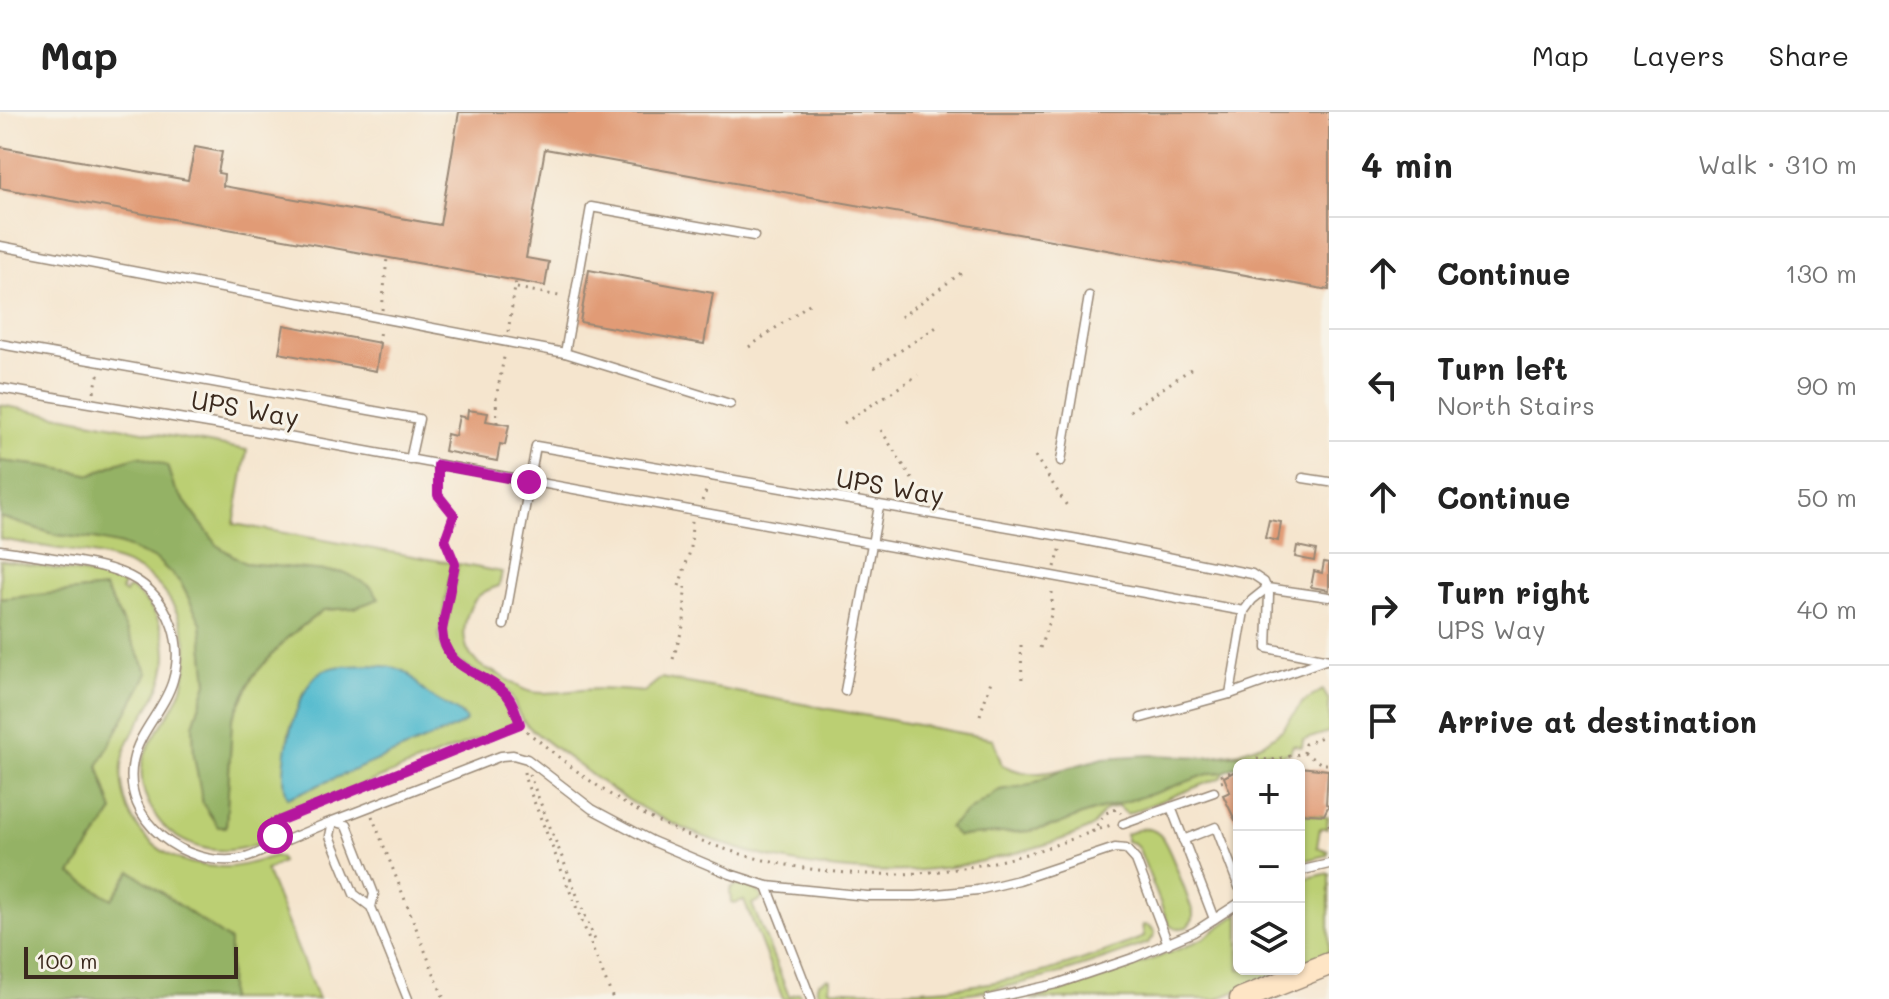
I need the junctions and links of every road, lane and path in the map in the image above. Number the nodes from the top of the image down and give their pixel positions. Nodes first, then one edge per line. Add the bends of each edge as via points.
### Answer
1 (754, 236) dead end
2 (0, 246) edge
3 (387, 258) dead end
4 (961, 273) dead end
5 (515, 288) dead end
6 (1089, 296) dead end
7 (574, 298) junction
8 (812, 302) dead end
9 (901, 317) dead end
10 (381, 318) junction
11 (941, 324) dead end
12 (378, 343) dead end
13 (0, 344) edge
14 (749, 347) dead end
15 (565, 353) junction
16 (102, 363) junction
17 (1195, 366) dead end
18 (874, 368) dead end
19 (918, 375) dead end
20 (0, 388) edge
21 (90, 403) junction
22 (730, 404) dead end
23 (1130, 411) dead end
24 (844, 423) dead end
25 (881, 430) dead end
26 (1035, 456) dead end
27 (410, 460) junction
28 (1061, 461) dead end
29 (438, 465) junction
30 (711, 477) junction
31 (1303, 478) dead end
32 (912, 479) dead end
33 (529, 482) junction
34 (1329, 482) edge
35 (879, 506) junction
36 (1067, 506) dead end
37 (695, 512) junction
38 (1064, 537) junction
39 (872, 544) junction
40 (0, 550) edge
41 (1052, 576) junction
42 (679, 586) dead end
43 (685, 587) dead end
44 (1267, 588) junction
45 (1329, 597) edge
46 (1244, 611) junction
47 (504, 625) dead end
48 (1021, 645) dead end
49 (1040, 648) dead end
50 (673, 659) dead end
51 (1327, 660) edge
52 (992, 678) dead end
53 (1022, 683) dead end
54 (1329, 690) edge
55 (845, 691) dead end
56 (1230, 694) junction
57 (1329, 697) edge
58 (980, 715) dead end
59 (1141, 718) dead end
60 (520, 724) junction
61 (1329, 734) edge
62 (536, 738) junction
63 (1304, 753) junction
64 (527, 759) junction
65 (1277, 759) edge
66 (1329, 764) edge
67 (361, 787) junction
68 (1214, 792) dead end
69 (369, 807) junction
70 (1171, 807) junction
71 (333, 821) junction
72 (1123, 824) joint
73 (275, 836) dead end
74 (1183, 840) junction
75 (1329, 864) edge
76 (1305, 870) edge
77 (1233, 871) edge
78 (767, 886) junction
79 (371, 907) junction
80 (1233, 907) edge
81 (1214, 919) junction
82 (596, 943) dead end
83 (1168, 944) junction
84 (1329, 964) edge
85 (408, 999) edge
86 (444, 999) edge
87 (613, 999) edge
88 (811, 999) edge
89 (989, 999) edge
90 (1241, 999) edge

1 - 7 lane via 591,207
2 - 10 lane
3 - 10 path
4 - 9 path
5 - 7 path
6 - 28 lane
7 - 15 lane
8 - 14 path
10 - 12 path
10 - 15 lane
11 - 18 path
13 - 16 lane, UPS Way
15 - 22 lane
16 - 21 path
16 - 27 lane, UPS Way via 419,419
17 - 23 path
19 - 24 path
20 - 21 lane, UPS Way
21 - 27 lane, UPS Way
25 - 32 path
26 - 36 path
27 - 29 lane, UPS Way
29 - 33 lane, UPS Way
29 - 60 path via 438,495 454,515 445,540 455,564 442,630 445,649 458,664 508,696
30 - 33 lane, UPS Way via 536,446
30 - 35 lane, UPS Way
30 - 37 path
31 - 34 lane
33 - 37 lane, UPS Way
33 - 47 lane, UPS Way
35 - 38 lane, UPS Way
35 - 39 lane
37 - 39 lane, UPS Way
37 - 42 path
38 - 41 path
38 - 44 lane, UPS Way via 1252,574
39 - 41 lane, UPS Way
39 - 55 lane
40 - 71 lane via 120,571 146,587 169,617 176,671 137,749 132,772 141,812 161,838 202,857 241,859
41 - 46 lane, UPS Way
41 - 49 path via 1052,612
43 - 50 path via 684,623
44 - 45 lane, UPS Way
44 - 46 lane
44 - 51 lane via 1267,648
46 - 56 lane
48 - 53 path
51 - 56 lane
52 - 58 path
54 - 57 path
56 - 59 lane
60 - 62 path
60 - 67 path
61 - 63 path via 1305,744
62 - 64 path
62 - 72 path via 609,794 687,835 757,858 810,868 875,875 959,869
63 - 65 path
63 - 66 path
64 - 69 lane via 501,756
64 - 78 lane via 622,826
67 - 69 path
67 - 73 path via 271,824
68 - 70 lane
69 - 71 lane
69 - 86 path
70 - 72 lane
70 - 74 lane
71 - 79 lane via 330,836 354,894
71 - 79 lane via 347,825 374,894
74 - 77 lane via 1216,827
74 - 81 lane
75 - 76 lane
78 - 83 lane via 867,896 978,890 1126,849 1136,860
78 - 88 lane
79 - 85 lane
80 - 81 lane
81 - 83 lane
82 - 87 path via 525,769
83 - 89 lane via 1064,982
84 - 90 main road

